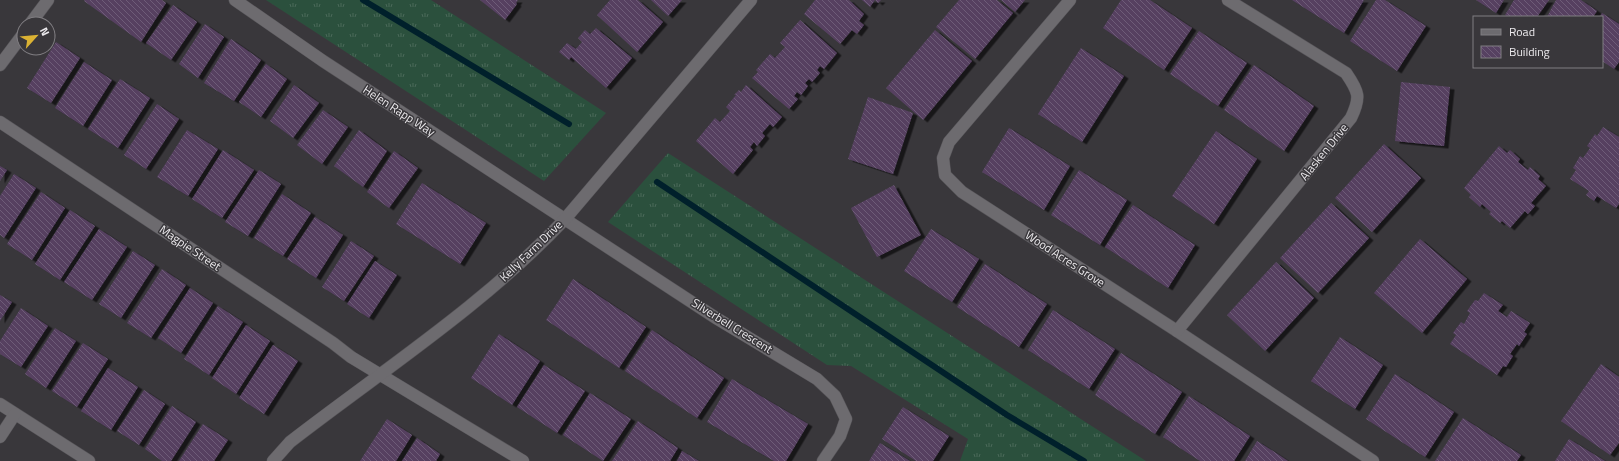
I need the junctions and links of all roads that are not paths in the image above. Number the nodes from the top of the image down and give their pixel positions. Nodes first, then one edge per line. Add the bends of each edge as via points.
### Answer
1 (48, 0) edge
2 (235, 0) edge
3 (751, 0) edge
4 (1070, 0) edge
5 (1228, 0) edge
6 (36, 16) edge
7 (16, 44) edge
8 (0, 65) edge
9 (0, 122) edge
10 (565, 219) junction
11 (1177, 331) junction
12 (380, 374) junction
13 (0, 404) edge
14 (15, 414) junction
15 (0, 437) edge
16 (89, 461) edge
17 (273, 461) edge
18 (523, 461) edge
19 (823, 461) edge
20 (1373, 461) edge

1 - 6 street
2 - 10 street, Helen Rapp Way
3 - 10 street, Kelly Farm Drive
4 - 11 street, Wood Acres Grove via 949,142 943,158 945,175 962,192
5 - 11 street, Alasken Drive via 1346,73 1355,86 1358,101 1351,118
7 - 8 street
9 - 12 street, Magpie Street
10 - 12 street, Kelly Farm Drive via 493,287
10 - 19 street, Silverbell Crescent via 716,318 817,379 835,396 846,419 840,436
11 - 20 street, Wood Acres Grove
12 - 17 street, Kelly Farm Drive via 290,442
12 - 18 street
13 - 14 street
14 - 15 street
14 - 16 street

